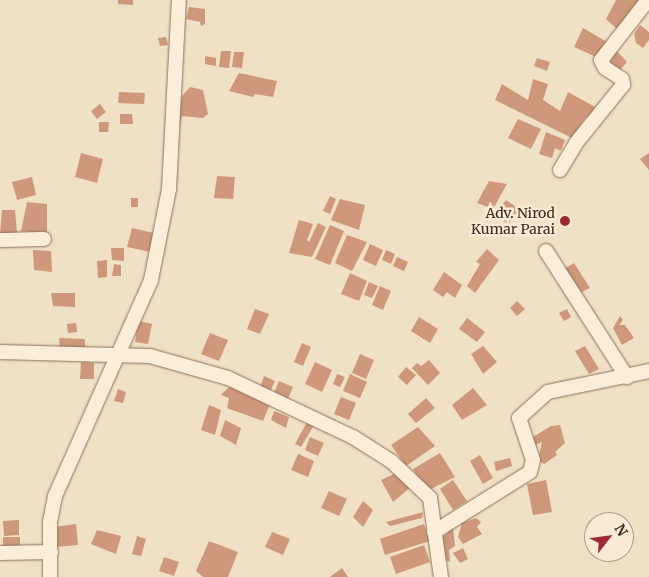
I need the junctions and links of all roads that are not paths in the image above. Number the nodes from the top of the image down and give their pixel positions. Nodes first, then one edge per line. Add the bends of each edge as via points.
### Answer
1 (179, 0) edge
2 (648, 0) edge
3 (560, 170) dead end
4 (0, 240) edge
5 (44, 240) dead end
6 (546, 251) dead end
7 (0, 352) edge
8 (120, 355) junction
9 (649, 371) edge
10 (627, 377) junction
11 (434, 532) junction
12 (51, 552) junction
13 (0, 553) edge
14 (50, 577) edge
15 (441, 577) edge

1 - 8 street via 169,189 151,280
2 - 3 street via 601,60 604,68 622,79 623,85 576,143
4 - 5 street
6 - 10 street
7 - 8 street
8 - 11 street via 150,356 228,378 353,437 391,461 425,492 432,505
8 - 12 street via 55,496 50,522
9 - 10 street
10 - 11 street via 548,392 520,418 533,460 530,472
11 - 15 street
12 - 13 street
12 - 14 street

